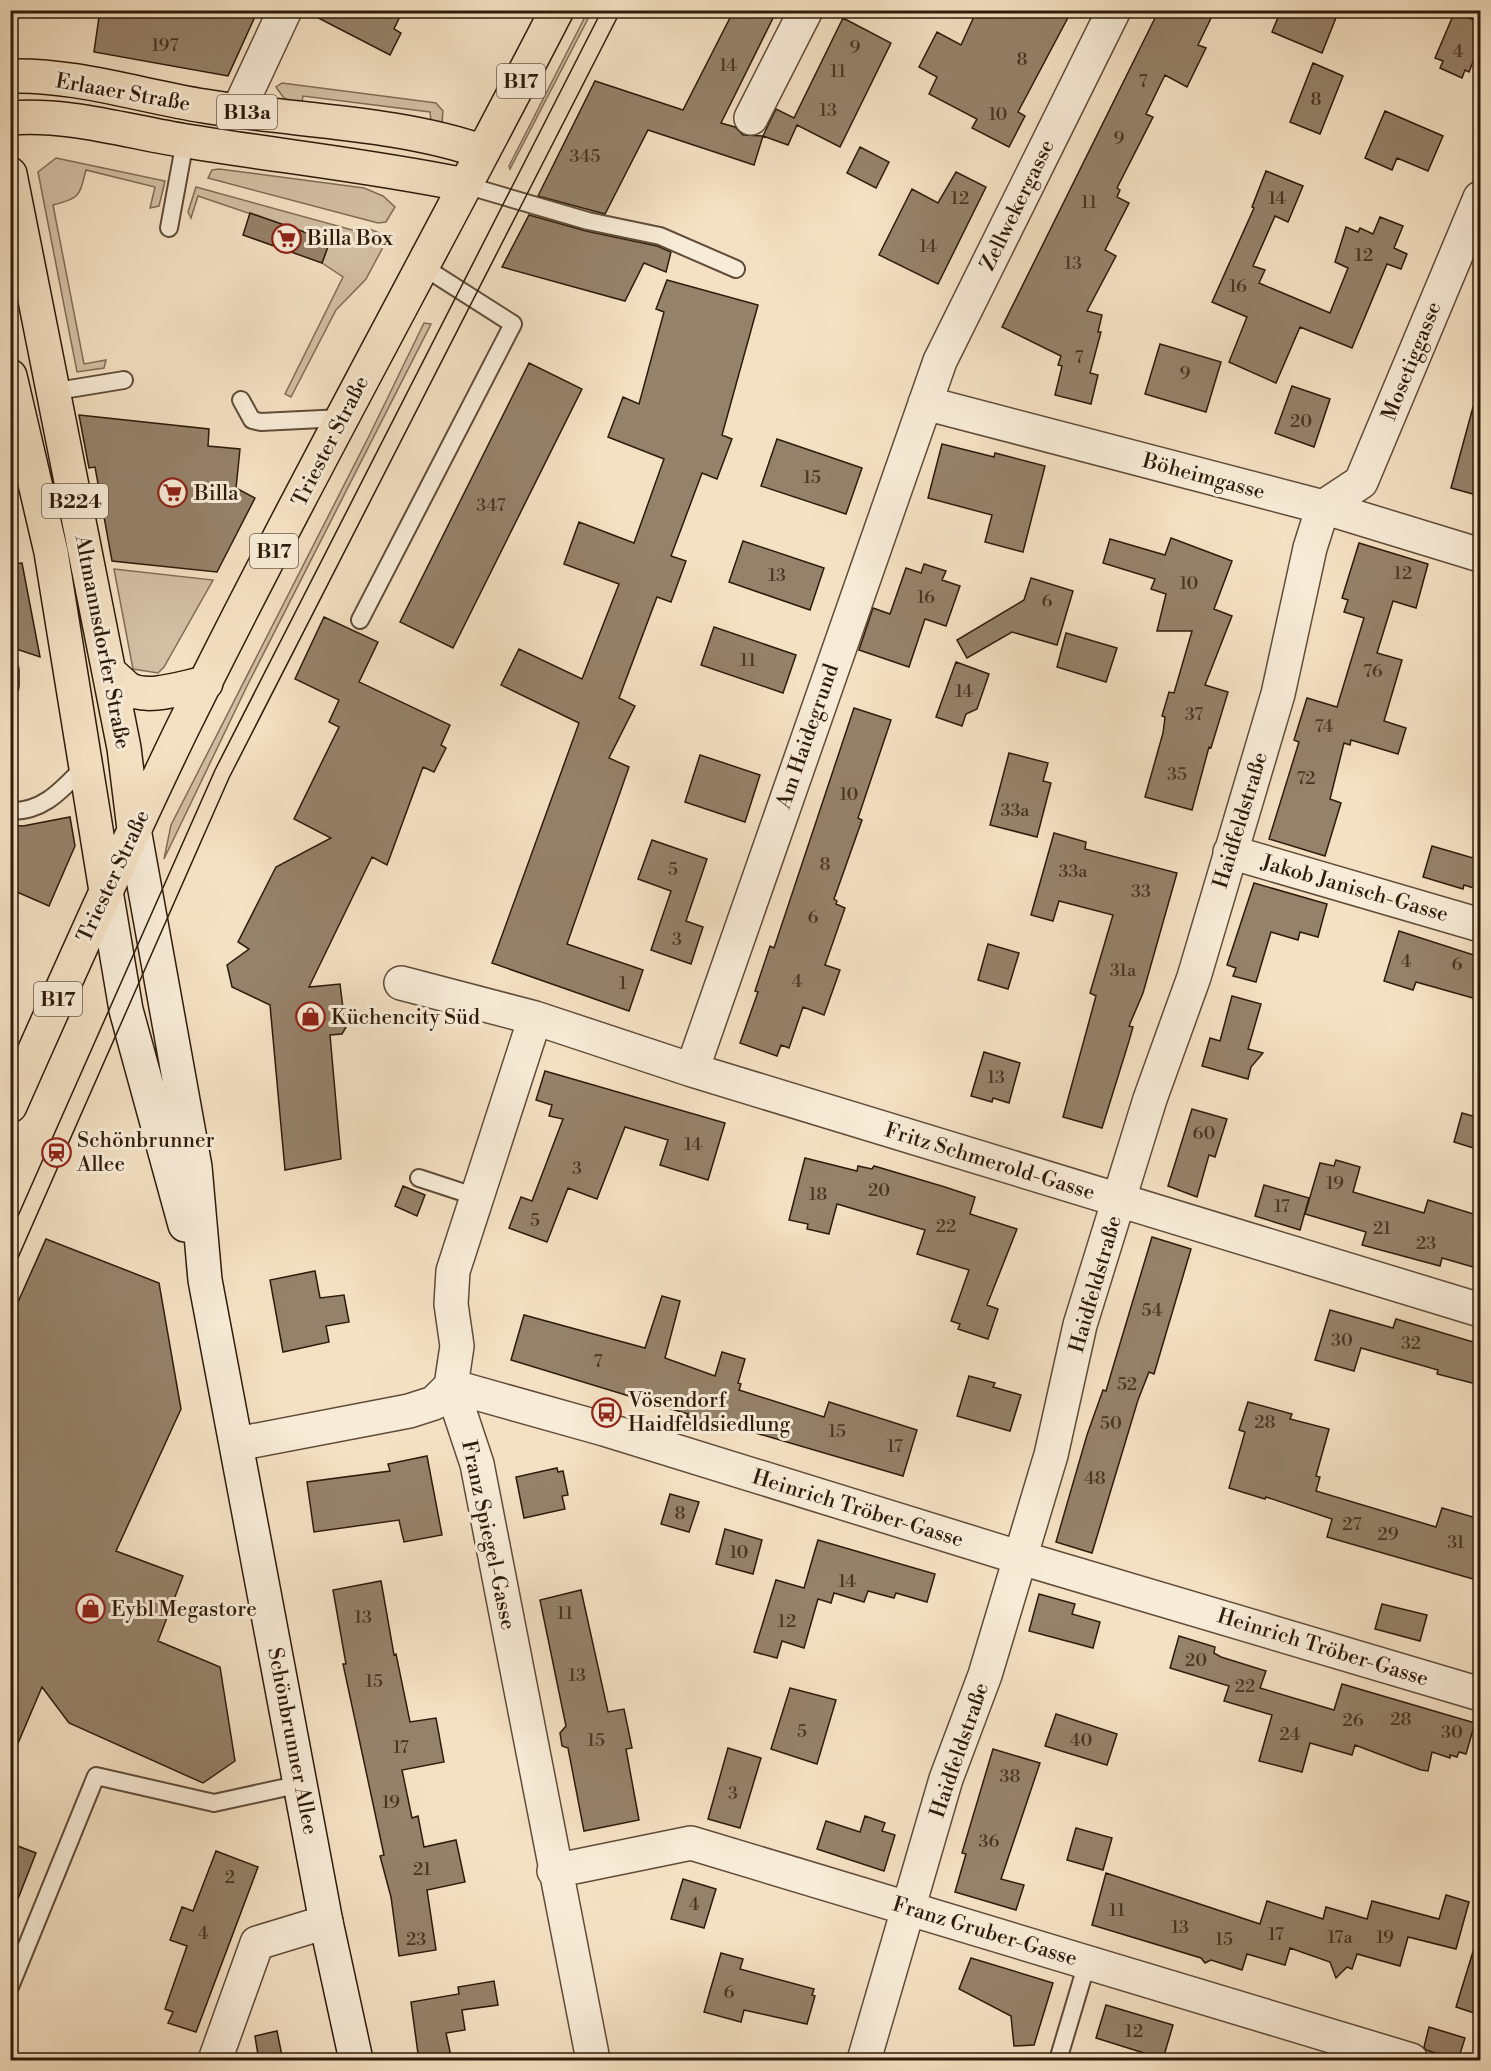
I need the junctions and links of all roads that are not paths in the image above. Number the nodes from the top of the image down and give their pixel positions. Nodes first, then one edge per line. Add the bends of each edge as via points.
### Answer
1 (285, 10) edge
2 (557, 10) edge
3 (806, 10) edge
4 (1114, 10) edge
5 (10, 76) edge
6 (238, 111) junction
7 (10, 118) edge
8 (751, 118) dead end
9 (185, 141) junction
10 (483, 152) junction
11 (10, 174) edge
12 (465, 185) junction
13 (1480, 198) edge
14 (169, 228) dead end
15 (422, 266) junction
16 (736, 269) dead end
17 (10, 376) edge
18 (124, 380) dead end
19 (51, 392) junction
20 (241, 400) dead end
21 (925, 403) junction
22 (342, 418) junction
23 (1323, 507) junction
24 (1480, 555) edge
25 (360, 620) dead end
26 (10, 670) edge
27 (110, 672) junction
28 (206, 683) junction
29 (10, 686) edge
30 (87, 764) junction
31 (10, 811) edge
32 (134, 829) junction
33 (1230, 852) junction
34 (106, 891) junction
35 (1480, 925) edge
36 (401, 983) dead end
37 (535, 1018) junction
38 (692, 1070) junction
39 (10, 1106) edge
40 (419, 1178) dead end
41 (477, 1197) junction
42 (1119, 1201) junction
43 (205, 1280) junction
44 (1480, 1310) edge
45 (451, 1386) junction
46 (237, 1444) junction
47 (1018, 1557) junction
48 (1480, 1694) edge
49 (301, 1784) junction
50 (554, 1871) junction
51 (908, 1908) junction
52 (326, 1922) junction
53 (1087, 1963) junction
54 (10, 1987) edge
55 (215, 2061) edge
56 (356, 2061) edge
57 (593, 2061) edge
58 (864, 2061) edge
59 (1058, 2061) edge
60 (1411, 2061) edge

1 - 6 street
2 - 10 main road, Triester Straße / B17
3 - 8 street
4 - 21 street, Zellwekergasse via 945,351
5 - 6 main road, Erlaaer Straße / B13a via 101,86
6 - 10 main road, Erlaaer Straße / B13a via 432,137
7 - 9 main road, Erlaaer Straße / B13a via 66,120
9 - 12 main road, Erlaaer Straße / B13a
9 - 14 lane
10 - 12 main road, Triester Straße / B17
11 - 19 main road, Altmannsdorfer Straße / B224
12 - 15 main road, Triester Straße / B17
12 - 16 lane via 588,221 660,236
13 - 23 street, Mosetiggasse via 1362,482
15 - 22 main road, Triester Straße / B17
15 - 25 lane via 513,324
17 - 30 main road, Altmannsdorfer Straße / B224 via 51,552
18 - 19 lane
19 - 27 main road, Altmannsdorfer Straße / B224
20 - 22 lane via 252,420 261,422
21 - 23 street, Böheimgasse
21 - 38 street, Am Haidegrund
22 - 28 main road, Triester Straße / B17
23 - 24 street, Böheimgasse
23 - 33 street, Haidfeldstraße via 1304,570 1278,694
26 - 29 lane
27 - 28 main road via 138,692
27 - 32 main road, Altmannsdorfer Straße / B224
28 - 32 main road, Triester Straße / B17
30 - 31 lane via 40,806
30 - 34 main road, Altmannsdorfer Straße / B224
32 - 34 main road, Triester Straße / B17
32 - 43 street via 195,1167
33 - 35 street, Jakob Janisch-Gasse
33 - 42 street, Haidfeldstraße via 1194,976
34 - 39 main road, Triester Straße / B17
34 - 43 street via 126,1010 195,1261
36 - 37 street, Fritz Schmerold-Gasse
37 - 38 street, Fritz Schmerold-Gasse
37 - 41 street, Franz Spiegel-Gasse
38 - 42 street, Fritz Schmerold-Gasse
40 - 41 lane
41 - 45 street, Franz Spiegel-Gasse via 450,1287 457,1346
42 - 44 street, Fritz Schmerold-Gasse
42 - 47 street, Haidfeldstraße via 1080,1325 1051,1455
43 - 46 street, Schönbrunner Allee
45 - 46 street via 434,1403 409,1411
45 - 47 street, Heinrich Tröber-Gasse via 604,1429
45 - 50 street, Franz Spiegel-Gasse via 477,1464
46 - 49 street, Schönbrunner Allee
47 - 48 street, Heinrich Tröber-Gasse
47 - 51 street, Haidfeldstraße via 985,1675 946,1779
49 - 52 street, Schönbrunner Allee
49 - 54 lane via 214,1803 96,1776
50 - 51 street, Franz Gruber-Gasse via 691,1844
50 - 57 street, Franz Spiegel-Gasse
51 - 53 street, Franz Gruber-Gasse
51 - 58 street, Haidfeldstraße
52 - 55 street via 257,1943
52 - 56 street, Schönbrunner Allee
53 - 59 lane
53 - 60 street, Franz Gruber-Gasse

